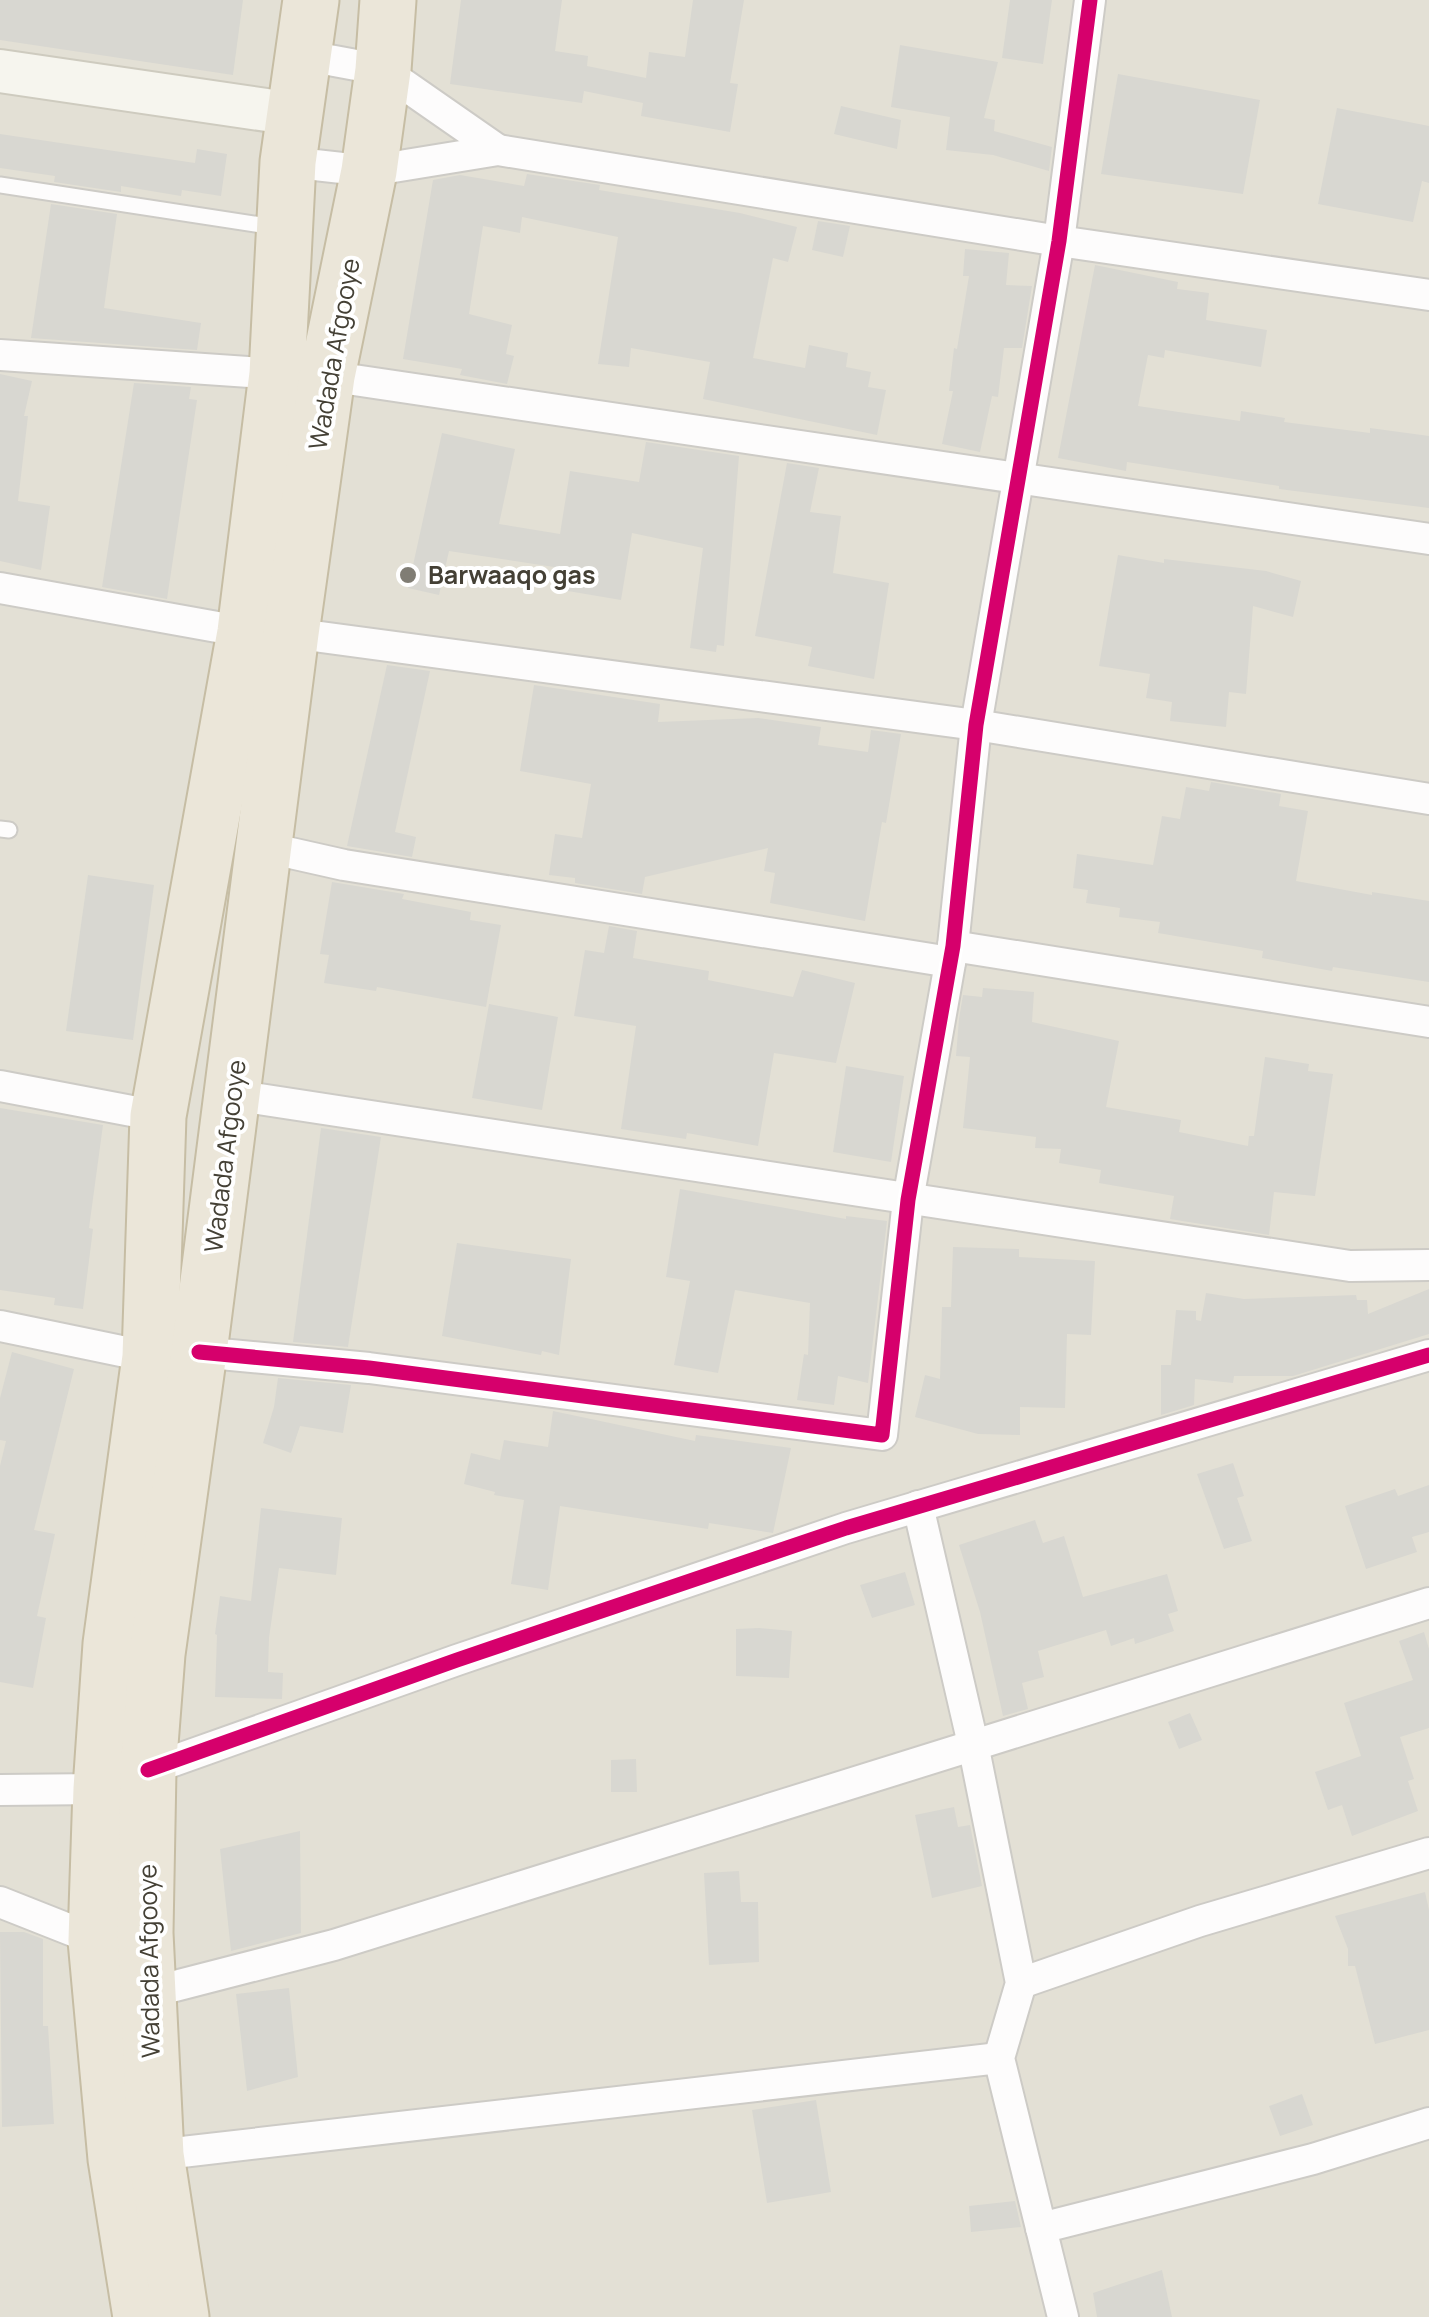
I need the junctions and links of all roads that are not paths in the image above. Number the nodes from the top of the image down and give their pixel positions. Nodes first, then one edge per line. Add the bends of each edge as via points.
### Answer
1 (311, 0) edge
2 (388, 0) edge
3 (1090, 0) edge
4 (302, 55) junction
5 (383, 70) junction
6 (0, 71) edge
7 (291, 138) junction
8 (498, 150) junction
9 (369, 171) junction
10 (0, 185) edge
11 (283, 229) junction
12 (1059, 242) junction
13 (1429, 295) edge
14 (0, 355) edge
15 (302, 374) junction
16 (1019, 477) junction
17 (1429, 539) edge
18 (0, 588) edge
19 (268, 632) junction
20 (976, 724) junction
21 (1429, 799) edge
22 (264, 847) junction
23 (952, 954) junction
24 (1429, 1022) edge
25 (0, 1086) edge
26 (232, 1094) junction
27 (158, 1116) junction
28 (908, 1200) junction
29 (1429, 1265) edge
30 (0, 1326) edge
31 (175, 1354) junction
32 (1429, 1355) edge
33 (918, 1506) junction
34 (1429, 1603) edge
35 (974, 1744) junction
36 (124, 1780) junction
37 (0, 1790) edge
38 (1429, 1853) edge
39 (0, 1902) edge
40 (96, 1940) junction
41 (1021, 1983) junction
42 (148, 1993) junction
43 (999, 2058) junction
44 (1429, 2123) edge
45 (156, 2155) junction
46 (1041, 2228) junction
47 (141, 2317) edge
48 (182, 2317) edge
49 (1063, 2317) edge

1 - 4 highway, Wadada Afgooye
2 - 5 highway, Wadada Afgooye
3 - 12 street
4 - 5 street
4 - 7 highway, Wadada Afgooye
5 - 8 street
5 - 9 highway, Wadada Afgooye
6 - 7 street
7 - 9 street
7 - 11 highway, Wadada Afgooye
8 - 9 street
8 - 12 street
9 - 15 highway, Wadada Afgooye
10 - 11 lane
11 - 15 highway, Wadada Afgooye
12 - 13 street
12 - 16 street
14 - 15 street
15 - 16 street
15 - 19 highway, Wadada Afgooye
16 - 17 street
16 - 20 street
18 - 19 street
19 - 20 street
19 - 22 highway, Wadada Afgooye
19 - 27 highway, Wadada Afgooye
20 - 21 street
20 - 23 street
22 - 23 street via 344,865
22 - 26 highway, Wadada Afgooye
23 - 24 street
23 - 28 street
25 - 27 street
26 - 28 street
26 - 31 highway, Wadada Afgooye
27 - 31 highway, Wadada Afgooye
28 - 29 street via 1350,1266
28 - 31 street via 882,1435 369,1368
30 - 31 street
31 - 36 highway, Wadada Afgooye via 112,1644
32 - 33 street
33 - 35 street
33 - 36 street
34 - 35 street
35 - 41 street
35 - 42 street via 334,1945
36 - 37 street
36 - 40 highway, Wadada Afgooye
36 - 42 highway, Wadada Afgooye
38 - 41 street
39 - 40 street
40 - 47 highway, Wadada Afgooye via 116,2160
41 - 43 street
42 - 45 highway, Wadada Afgooye
43 - 45 street
43 - 46 street
44 - 46 street
45 - 48 highway, Wadada Afgooye
46 - 49 street

